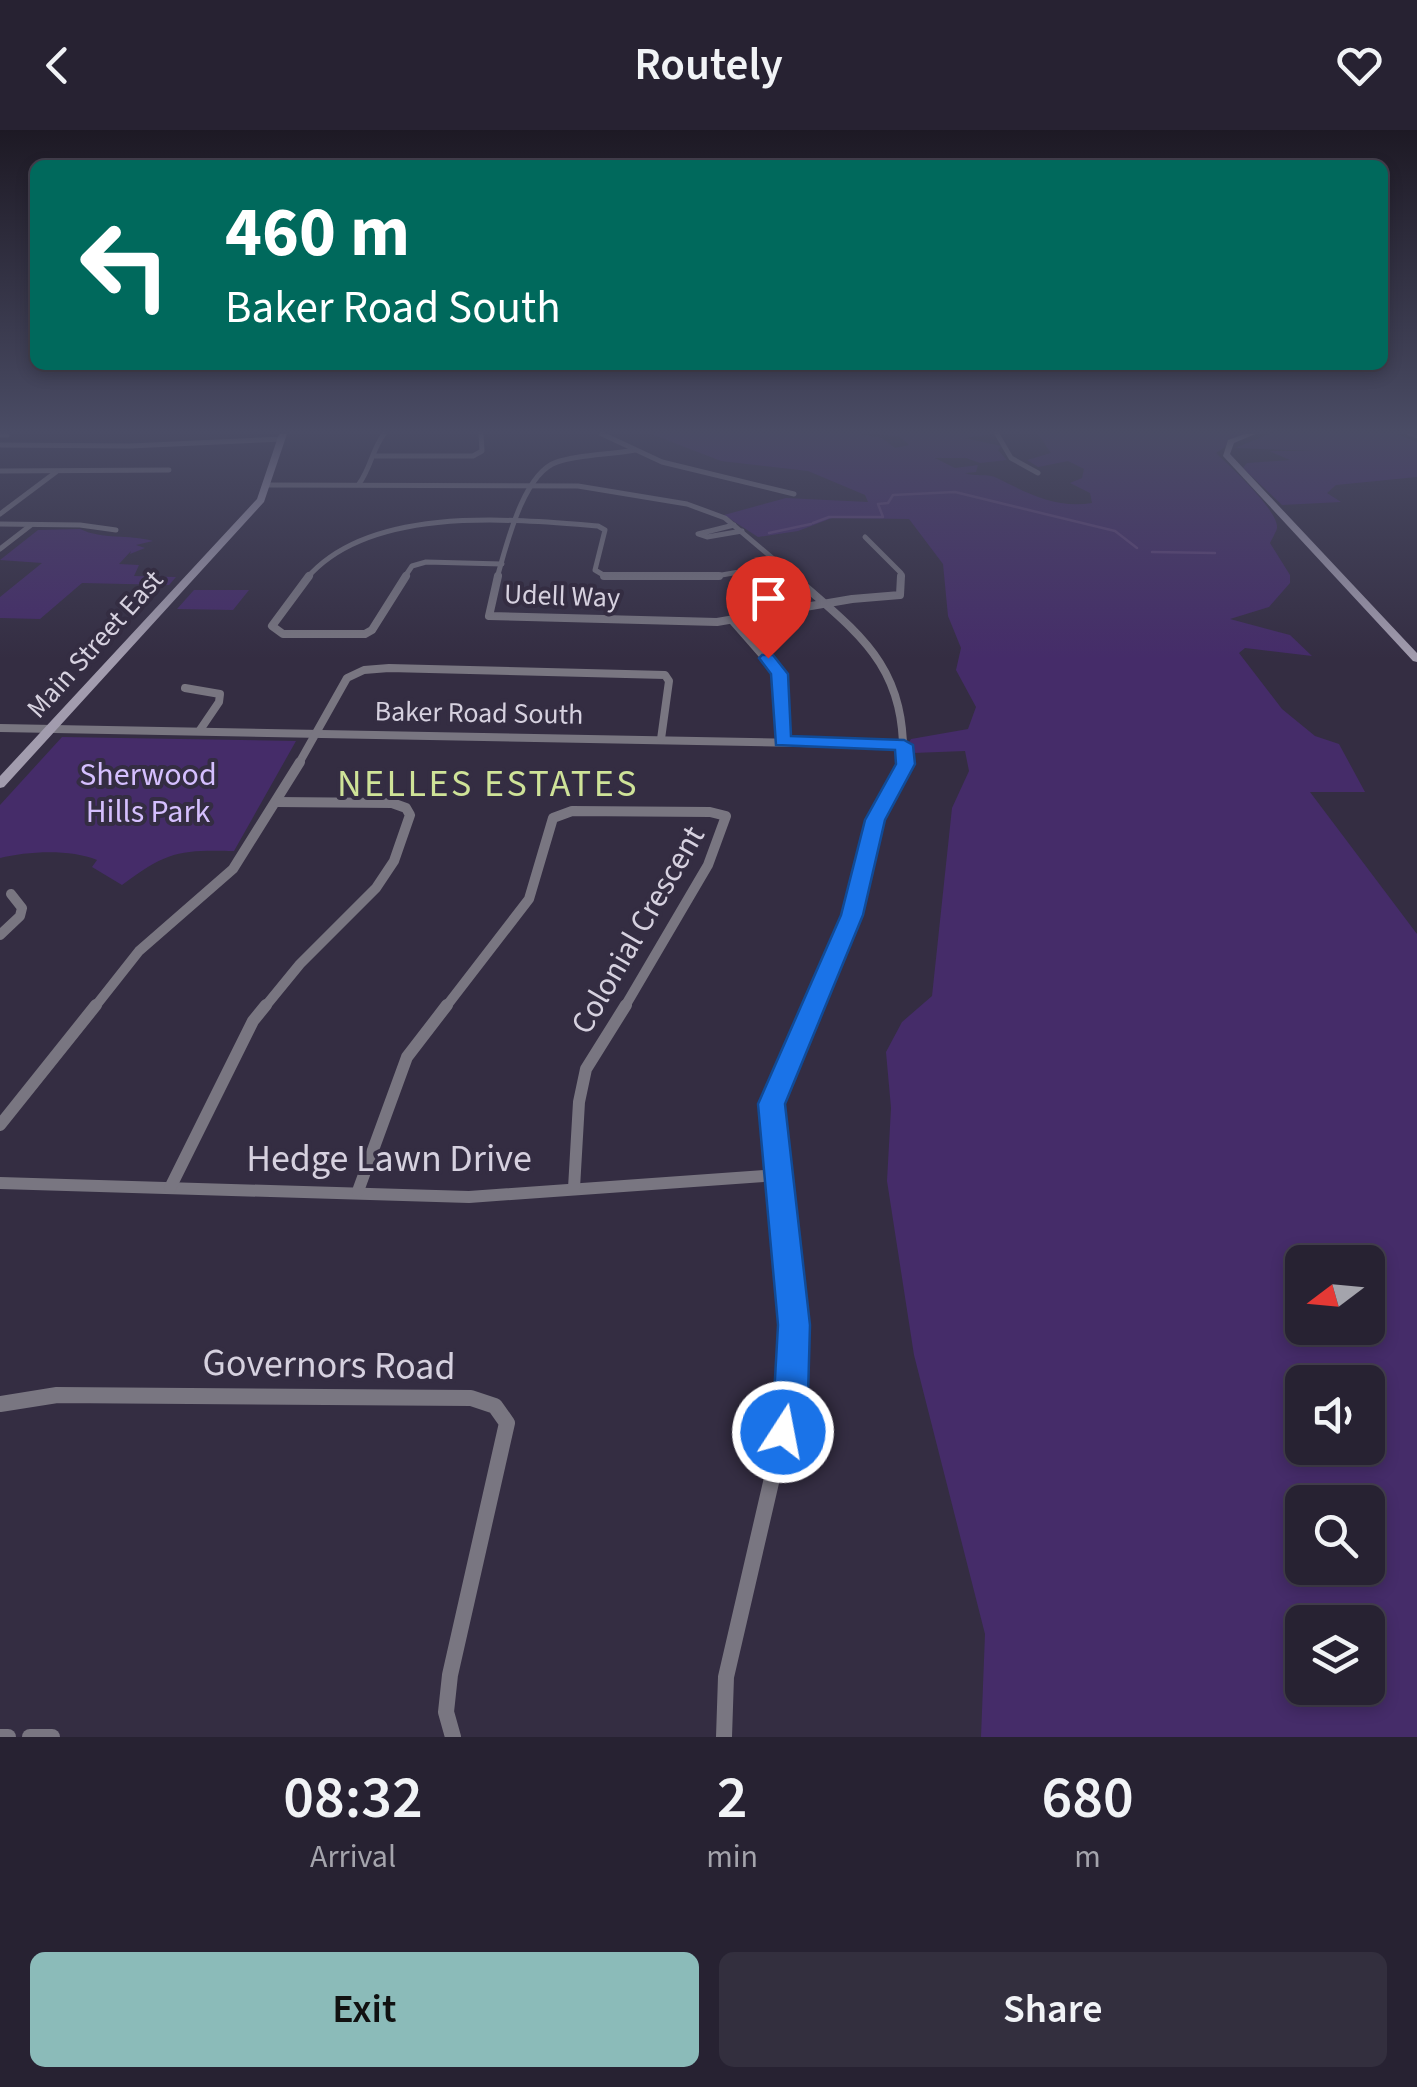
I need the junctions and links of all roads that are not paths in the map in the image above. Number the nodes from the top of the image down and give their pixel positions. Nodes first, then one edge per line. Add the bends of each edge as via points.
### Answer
1 (253, 509) edge
2 (522, 509) edge
3 (702, 509) edge
4 (1277, 509) edge
5 (0, 524) edge
6 (516, 524) junction
7 (734, 524) junction
8 (32, 525) junction
9 (116, 530) dead end
10 (743, 531) junction
11 (865, 537) dead end
12 (0, 549) edge
13 (502, 564) junction
14 (780, 565) junction
15 (826, 603) junction
16 (732, 620) junction
17 (1417, 659) edge
18 (186, 688) dead end
19 (0, 728) edge
20 (53, 728) junction
21 (200, 730) junction
22 (316, 732) junction
23 (662, 739) junction
24 (782, 742) junction
25 (904, 745) junction
26 (0, 784) edge
27 (277, 802) junction
28 (10, 894) dead end
29 (0, 934) edge
30 (0, 1125) edge
31 (778, 1175) junction
32 (0, 1183) edge
33 (170, 1188) junction
34 (574, 1188) junction
35 (358, 1191) junction
36 (0, 1404) edge
37 (0, 1737) edge
38 (8, 1737) edge
39 (30, 1737) edge
40 (52, 1737) edge
41 (453, 1737) edge
42 (724, 1737) edge

1 - 20 main road, Main Street East
2 - 6 street, Udell Way
3 - 7 street
4 - 17 main road
5 - 8 street
6 - 13 street, Udell Way
6 - 13 street via 421,526 350,544 320,563 272,626 282,634 364,634 412,566
6 - 14 street via 601,527 594,570 605,576 710,577
7 - 10 street
7 - 10 street via 698,534
8 - 9 street
8 - 12 street
10 - 14 street
11 - 15 street, Udell Way via 901,573 900,595
13 - 16 street, Udell Way via 489,616
14 - 15 street
15 - 16 street, Udell Way
15 - 25 street via 884,662
16 - 24 street via 780,674
18 - 21 street via 220,694
19 - 20 street, Baker Road South
20 - 21 street, Baker Road South
20 - 26 main road, Main Street East
21 - 22 street, Baker Road South
22 - 23 street, Baker Road South
22 - 23 street via 348,678 364,670 654,672 668,680
22 - 27 street
23 - 24 street, Baker Road South
24 - 25 street, Baker Road South
25 - 31 street via 903,773 875,820 852,915 772,1104
27 - 30 street via 234,869 139,951
27 - 33 street via 392,803 410,815 376,888 253,1021
28 - 29 street via 22,908
31 - 34 street, Hedge Lawn Drive
31 - 42 street via 794,1325 791,1396 726,1677
32 - 33 street, Hedge Lawn Drive
33 - 35 street, Hedge Lawn Drive
34 - 35 street, Hedge Lawn Drive via 468,1197
34 - 35 street, Colonial Crescent via 586,1070 707,867 726,816 572,810 553,818 529,900 407,1057
36 - 41 street, Governors Road via 57,1395 471,1398 496,1406 507,1423 450,1674 446,1712
37 - 38 street
39 - 40 street

